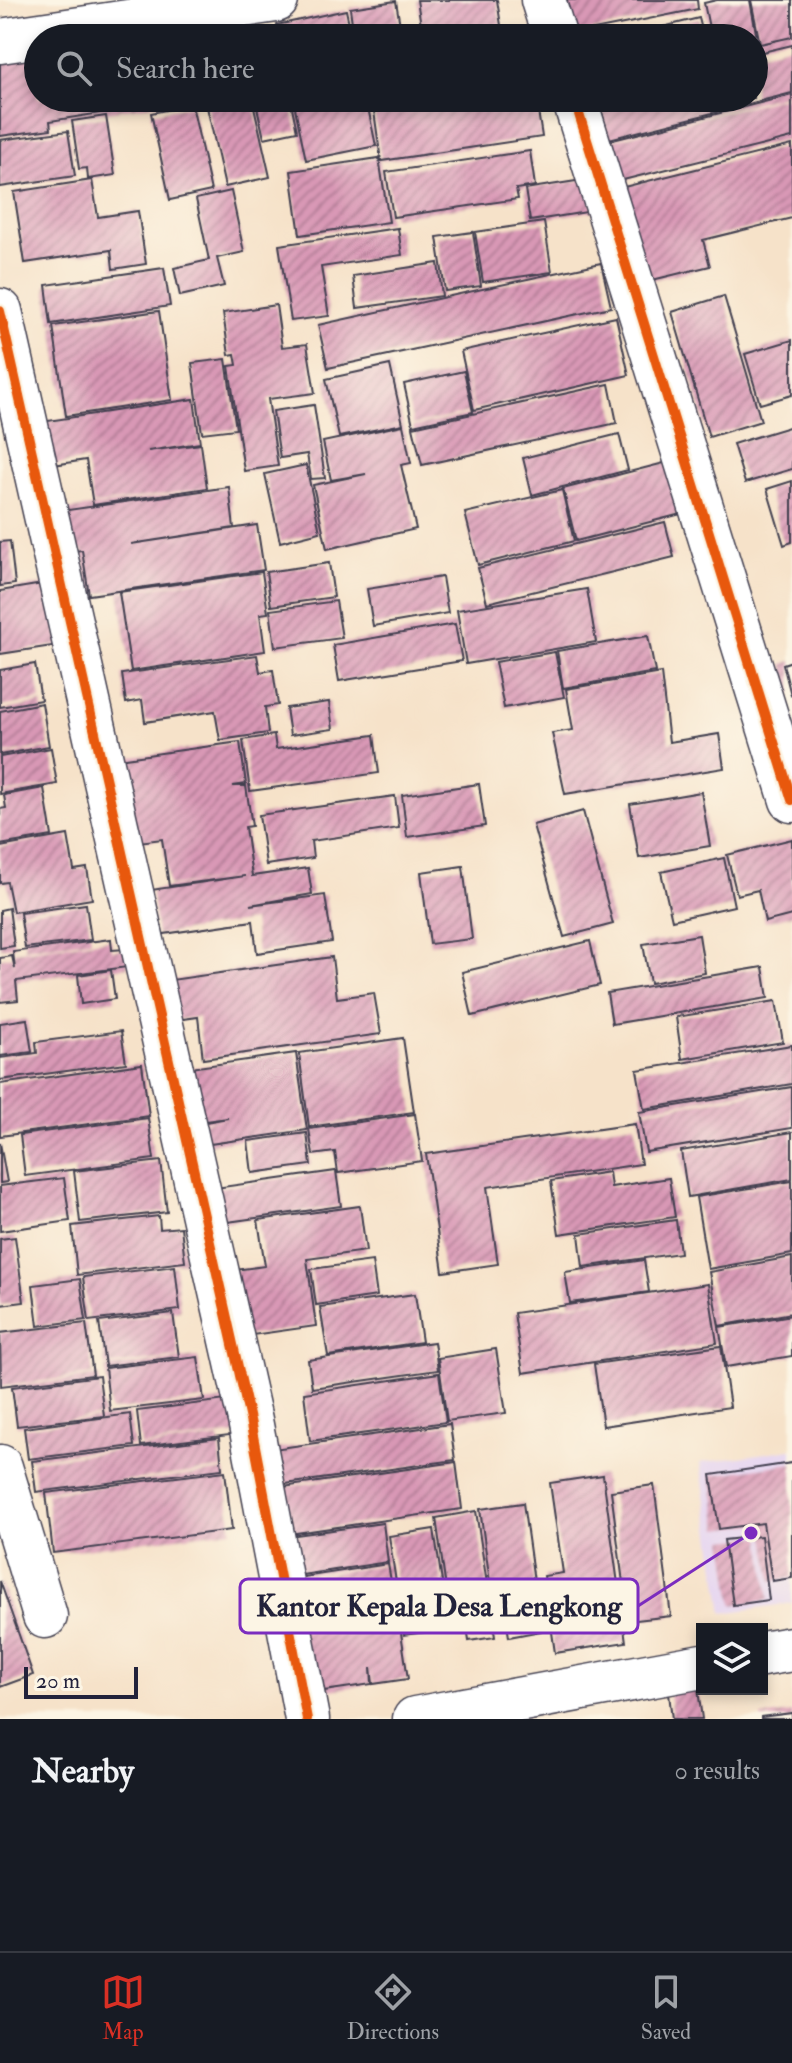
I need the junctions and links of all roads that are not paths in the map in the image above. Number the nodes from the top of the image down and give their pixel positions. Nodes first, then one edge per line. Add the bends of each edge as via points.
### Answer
1 (276, 0) edge
2 (543, 0) edge
3 (114, 24) edge
4 (551, 24) edge
5 (24, 37) edge
6 (0, 41) edge
7 (578, 112) edge
8 (0, 311) edge
9 (792, 800) edge
10 (0, 1467) edge
11 (45, 1616) dead end
12 (792, 1649) edge
13 (768, 1653) edge
14 (696, 1667) edge
15 (307, 1719) edge
16 (415, 1719) edge

1 - 3 street
2 - 4 street
5 - 6 street
7 - 9 street
8 - 15 street via 250,1420
10 - 11 street
12 - 13 street
14 - 16 street

